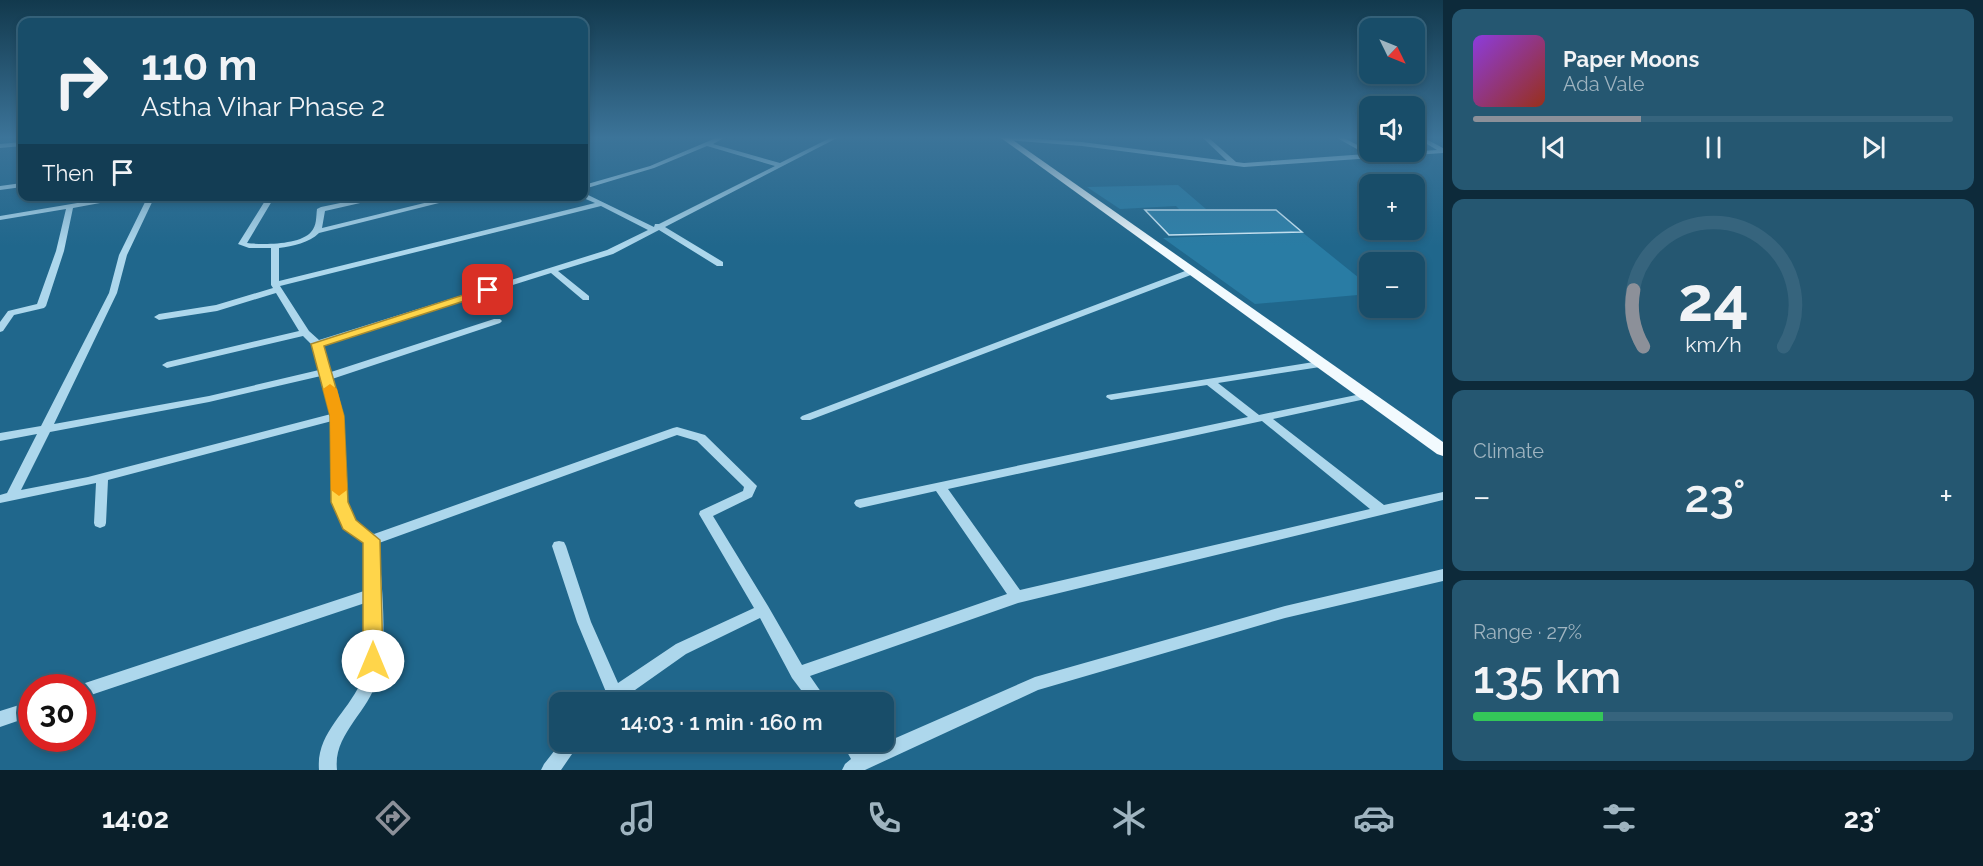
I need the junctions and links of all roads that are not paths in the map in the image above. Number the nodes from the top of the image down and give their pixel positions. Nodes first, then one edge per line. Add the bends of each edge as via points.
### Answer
1 (628, 174) edge
2 (762, 174) edge
3 (1056, 174) edge
4 (18, 186) edge
5 (588, 186) edge
6 (0, 188) edge
7 (588, 197) edge
8 (105, 201) edge
9 (149, 201) edge
10 (269, 201) edge
11 (362, 201) edge
12 (443, 201) edge
13 (601, 204) junction
14 (70, 207) junction
15 (0, 218) edge
16 (655, 227) junction
17 (317, 231) junction
18 (275, 245) junction
19 (720, 264) dead end
20 (552, 270) junction
21 (1193, 271) junction
22 (276, 288) junction
23 (586, 298) dead end
24 (11, 313) junction
25 (0, 316) edge
26 (159, 317) dead end
27 (497, 321) dead end
28 (0, 329) edge
29 (305, 333) junction
30 (317, 344) junction
31 (1320, 363) junction
32 (167, 365) dead end
33 (326, 374) junction
34 (1209, 381) junction
35 (1366, 396) junction
36 (1111, 398) dead end
37 (337, 416) junction
38 (806, 418) dead end
39 (1261, 419) junction
40 (46, 430) junction
41 (0, 437) edge
42 (1443, 450) edge
43 (102, 477) junction
44 (939, 486) junction
45 (1443, 496) edge
46 (6, 499) edge
47 (860, 503) dead end
48 (1382, 511) junction
49 (100, 523) dead end
50 (372, 540) junction
51 (559, 546) dead end
52 (1443, 575) edge
53 (374, 594) junction
54 (1017, 597) junction
55 (763, 610) junction
56 (798, 673) junction
57 (96, 686) edge
58 (609, 692) edge
59 (620, 692) edge
60 (812, 692) edge
61 (18, 712) edge
62 (0, 718) edge
63 (564, 752) edge
64 (857, 765) edge
65 (328, 770) edge
66 (550, 770) edge

1 - 5 street
2 - 16 street
3 - 21 main road
4 - 6 street
7 - 13 street
8 - 14 street
9 - 40 street via 133,230 113,293
10 - 18 street via 242,243 249,247
11 - 17 street via 321,209
12 - 17 street
13 - 16 street
13 - 22 street
14 - 15 street
14 - 24 street via 41,306
16 - 19 street
16 - 20 street via 610,252
17 - 18 street via 309,238
18 - 22 street
20 - 23 street
20 - 30 street
21 - 31 main road
21 - 38 street
22 - 26 street via 216,308
22 - 29 street
24 - 25 street
24 - 28 street
27 - 33 street
29 - 30 street
29 - 32 street
30 - 33 street
31 - 34 street
31 - 35 main road
33 - 37 street
33 - 40 street
34 - 36 street
34 - 39 street
35 - 39 street
35 - 42 main road
37 - 43 street
37 - 50 street via 339,502 349,524
39 - 44 street
39 - 48 street
40 - 41 street
40 - 46 street
43 - 46 street
43 - 49 street
44 - 47 street
44 - 54 street
45 - 48 street
48 - 54 street
50 - 53 street
50 - 55 street via 677,431 701,438 751,486 748,494 705,514
51 - 58 street
52 - 64 street via 1286,612 1035,684
53 - 57 street
53 - 65 street via 373,661 368,685 342,723 325,760
54 - 56 street
55 - 56 street
55 - 59 street via 681,649
56 - 60 street
61 - 62 street
63 - 66 street

